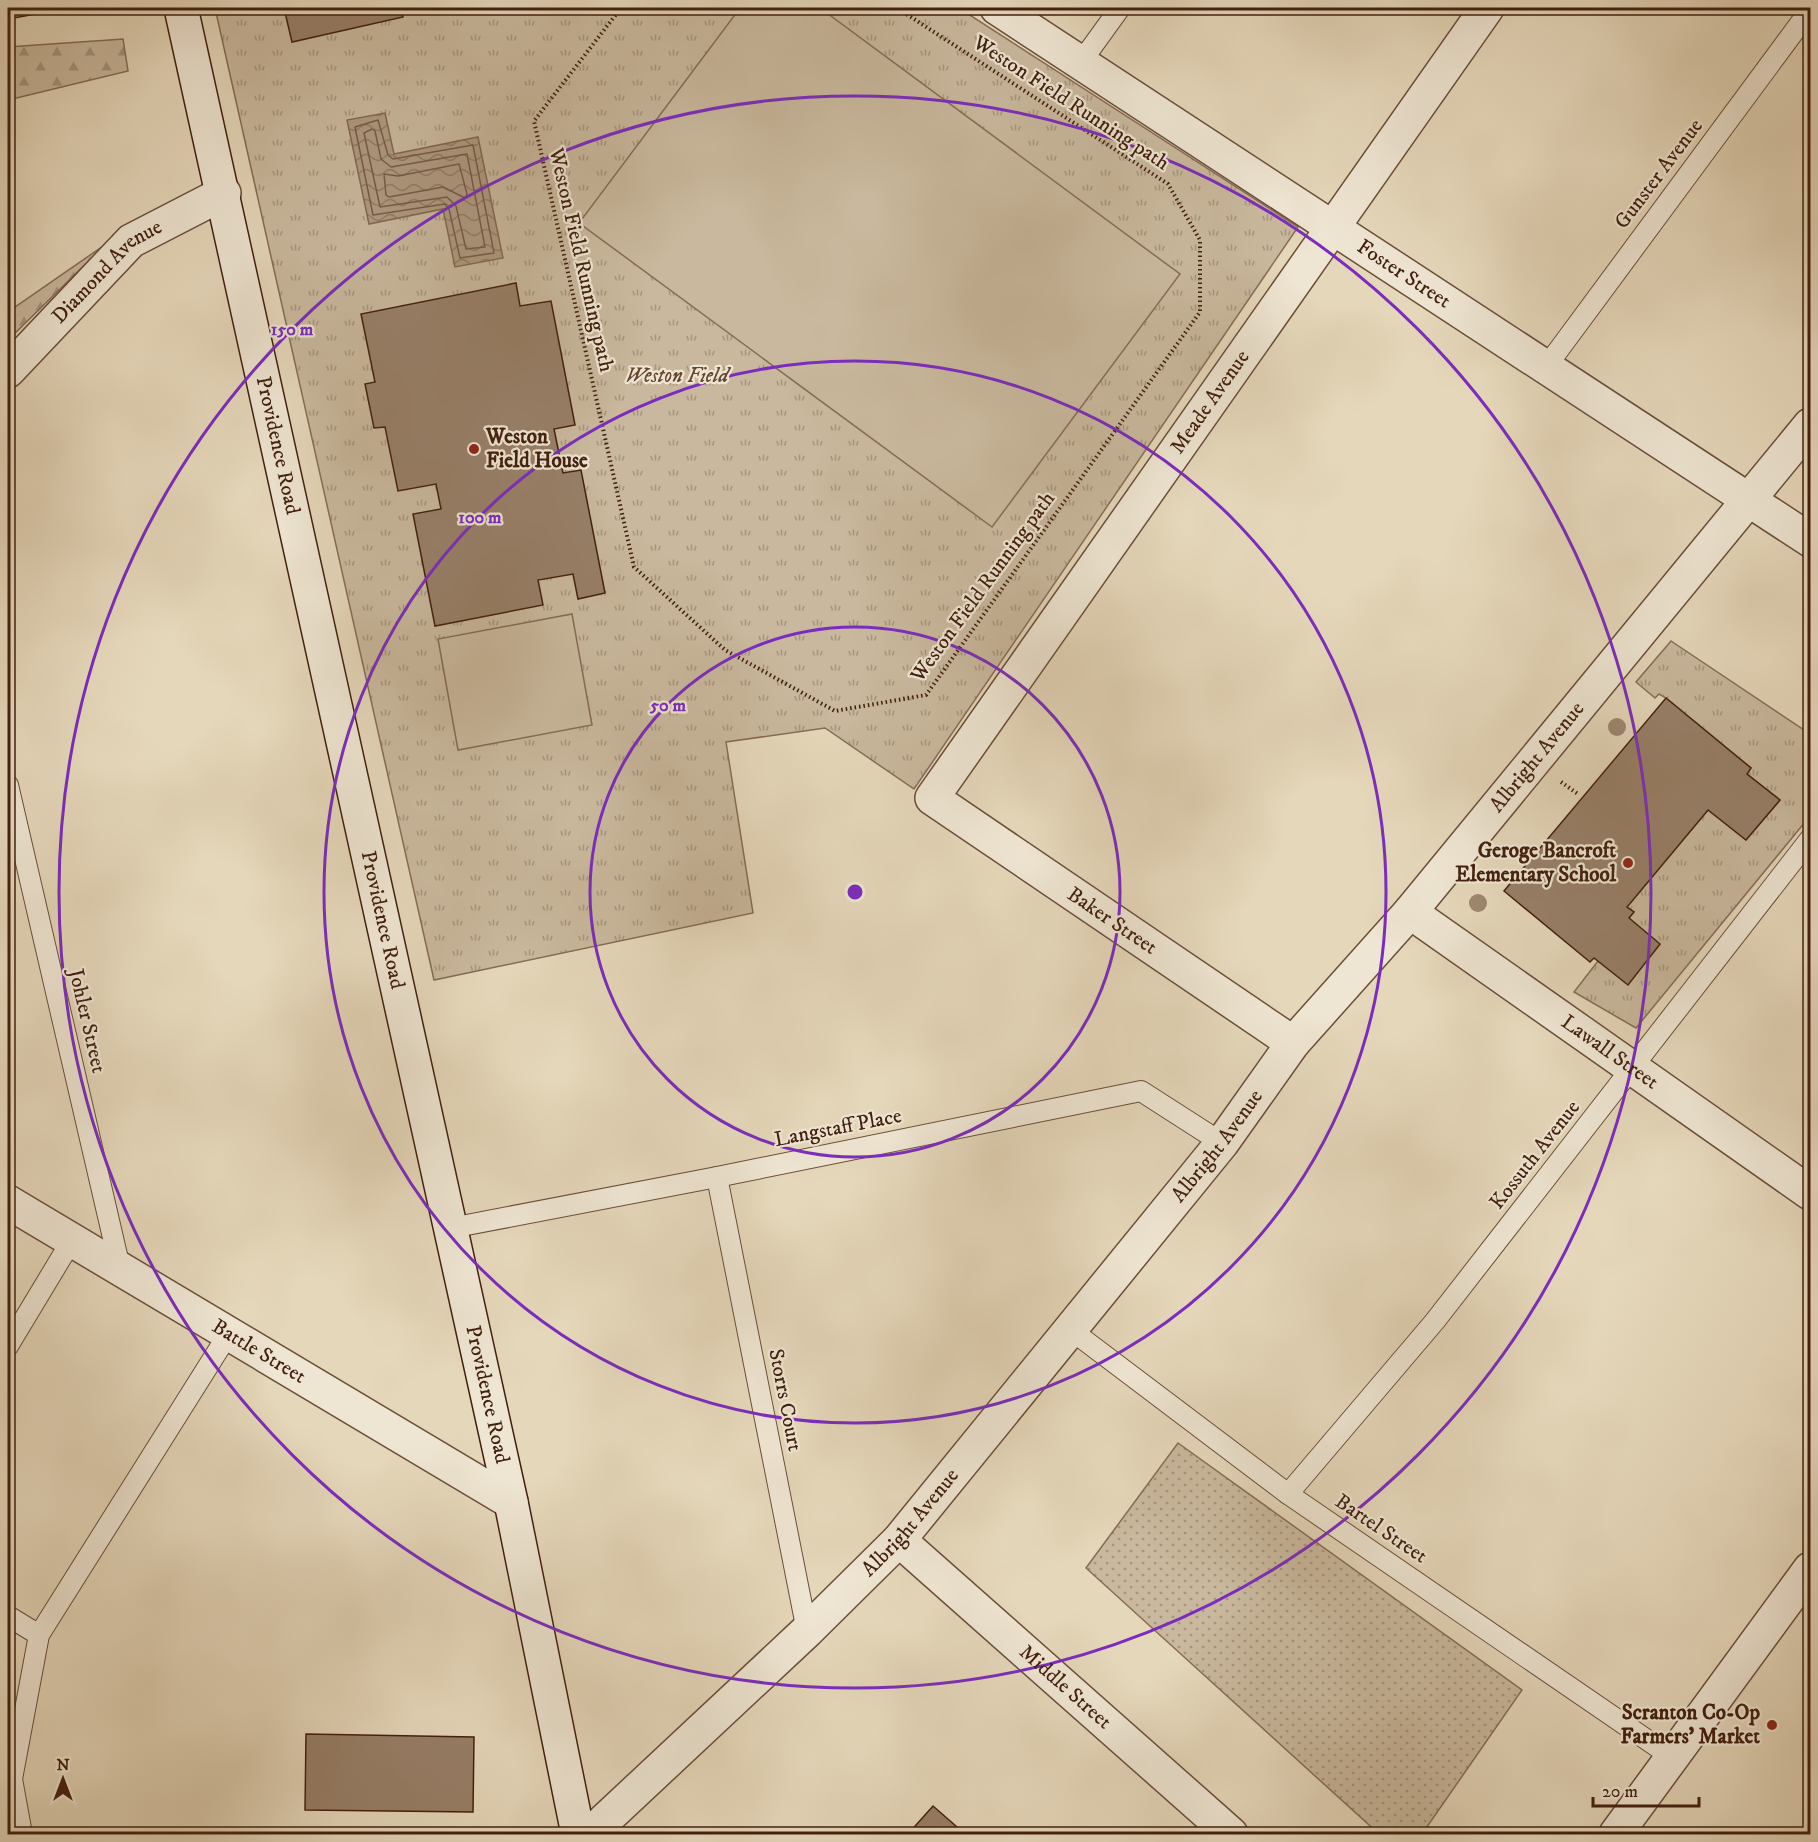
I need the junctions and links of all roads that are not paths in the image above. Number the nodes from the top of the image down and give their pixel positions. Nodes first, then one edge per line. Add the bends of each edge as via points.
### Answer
1 (181, 8) edge
2 (997, 8) edge
3 (1120, 8) edge
4 (1487, 8) edge
5 (1810, 10) edge
6 (1081, 62) junction
7 (224, 193) junction
8 (1334, 229) junction
9 (1546, 367) junction
10 (8, 371) edge
11 (1810, 425) edge
12 (1748, 499) junction
13 (1810, 540) edge
14 (8, 785) edge
15 (932, 798) joint
16 (1810, 838) edge
17 (1410, 912) junction
18 (1293, 1043) junction
19 (1632, 1069) junction
20 (1222, 1143) junction
21 (717, 1177) junction
22 (1809, 1189) edge
23 (8, 1202) edge
24 (451, 1227) junction
25 (72, 1240) junction
26 (120, 1268) junction
27 (1071, 1330) junction
28 (229, 1333) junction
29 (8, 1346) edge
30 (1288, 1494) junction
31 (511, 1502) junction
32 (899, 1540) junction
33 (1810, 1569) edge
34 (8, 1616) edge
35 (807, 1631) junction
36 (39, 1635) junction
37 (1672, 1757) junction
38 (22, 1834) edge
39 (578, 1834) edge
40 (590, 1834) edge
41 (1231, 1834) edge
42 (1616, 1834) edge

1 - 7 street, Providence Road
2 - 6 street, Foster Street
3 - 6 lane
4 - 8 street, Meade Avenue
5 - 9 lane, Gunster Avenue
6 - 8 street, Foster Street
7 - 10 street, Diamond Avenue via 131,241
7 - 24 street, Providence Road
8 - 9 street, Foster Street
8 - 15 street, Meade Avenue
9 - 12 street, Foster Street
11 - 12 street, Albright Avenue
12 - 13 street, Foster Street
12 - 17 street, Albright Avenue
14 - 26 lane, Johler Street
15 - 18 street, Baker Street
16 - 19 lane, Kossuth Avenue
17 - 18 street, Albright Avenue
17 - 19 street, Lawall Street
18 - 20 street, Albright Avenue
19 - 22 street, Lawall Street
19 - 30 lane, Kossuth Avenue via 1435,1321
20 - 21 lane, Langstaff Place via 1141,1091
20 - 27 street, Albright Avenue
21 - 24 lane, Langstaff Place
21 - 35 lane, Storrs Court
23 - 25 street, Battle Street
24 - 31 street, Providence Road
25 - 26 street, Battle Street
25 - 29 lane
26 - 28 street, Battle Street
27 - 30 lane, Bartel Street
27 - 32 street, Albright Avenue
28 - 31 street, Battle Street
28 - 36 lane
30 - 37 lane, Bartel Street
31 - 39 street, Providence Road
32 - 35 street, Albright Avenue
32 - 41 street, Middle Street
33 - 37 street
34 - 36 lane
35 - 40 street, Albright Avenue
36 - 38 lane via 12,1779
37 - 42 street

